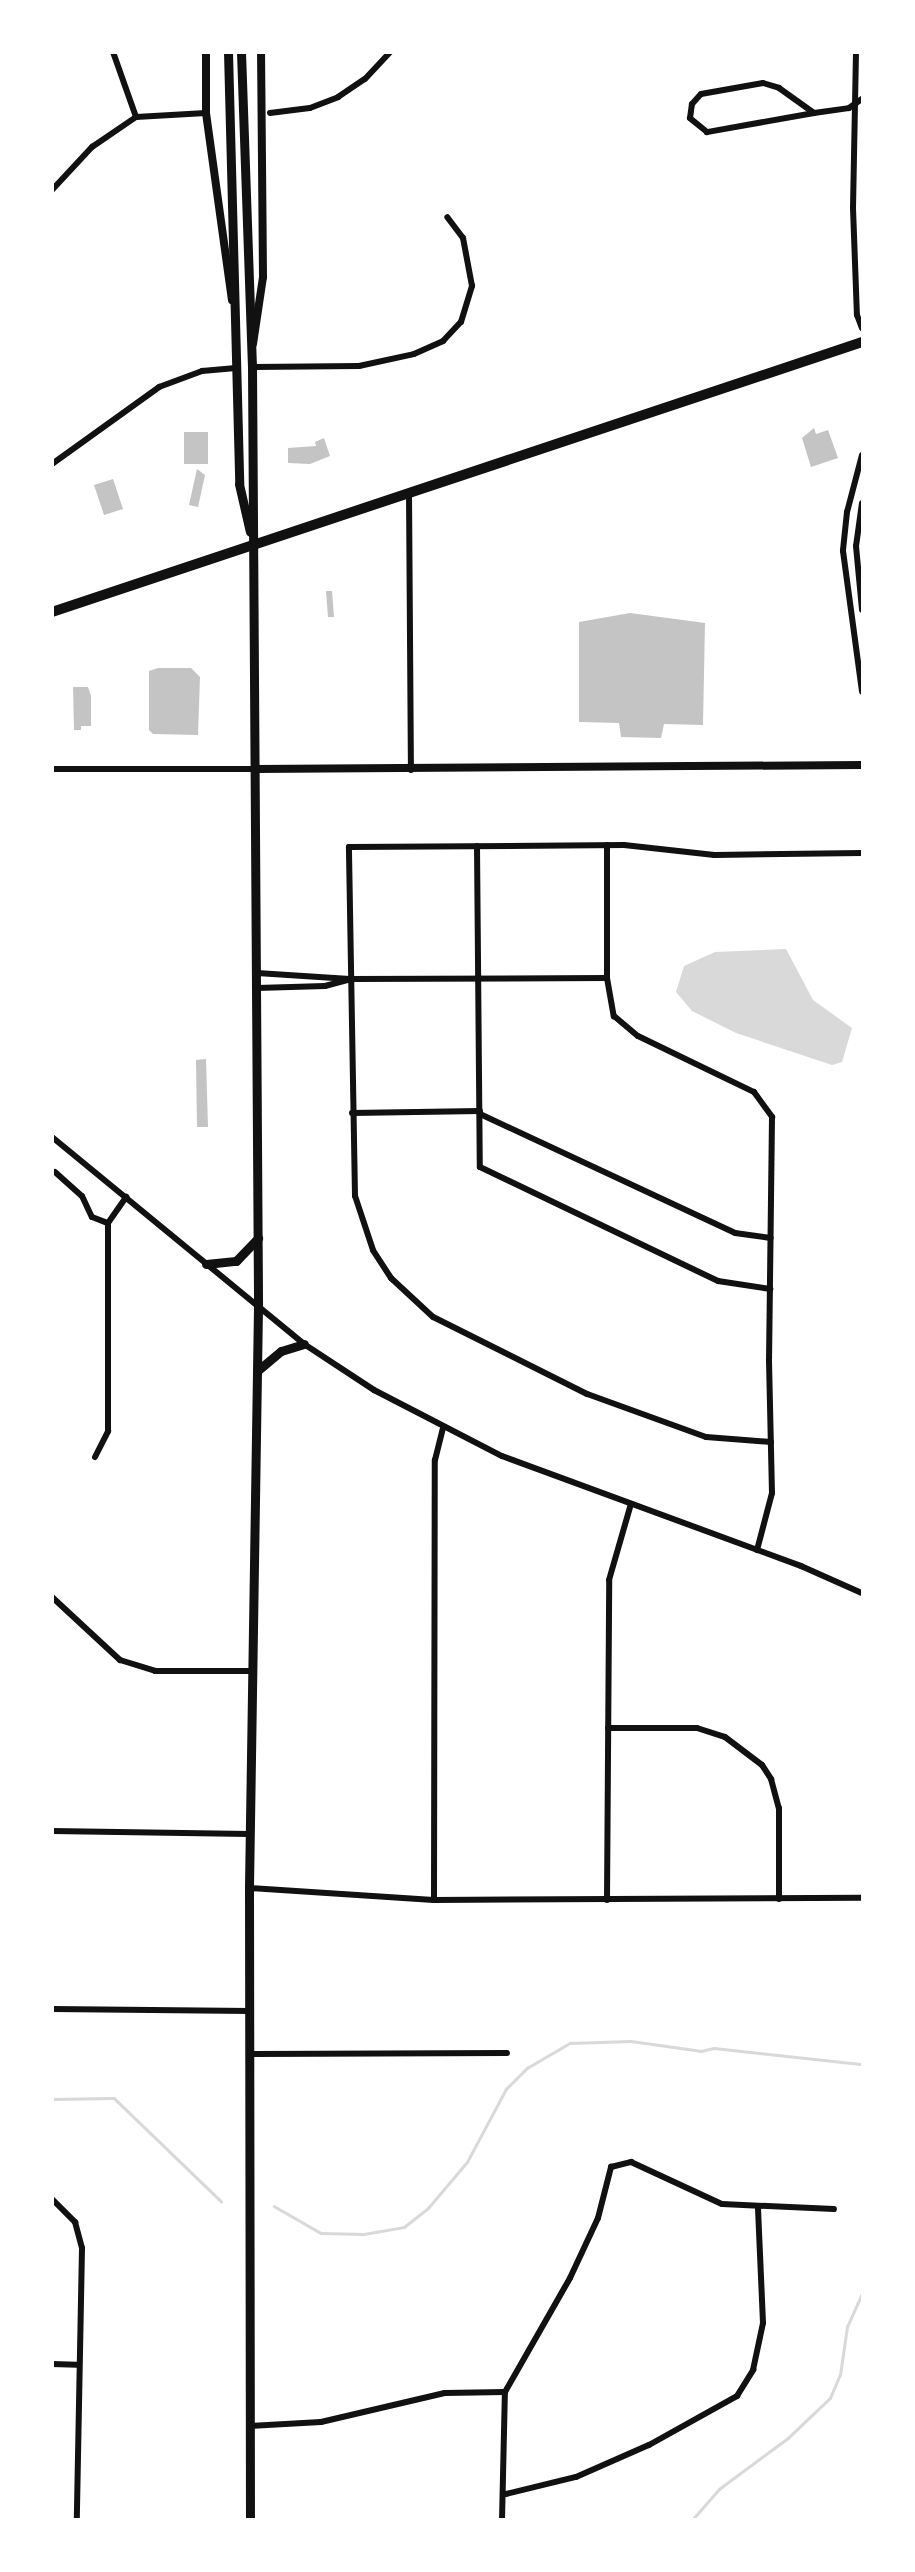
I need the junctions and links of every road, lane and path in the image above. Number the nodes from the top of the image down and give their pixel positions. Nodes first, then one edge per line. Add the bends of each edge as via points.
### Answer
1 (113, 52) edge
2 (206, 52) edge
3 (228, 52) edge
4 (241, 52) edge
5 (261, 52) edge
6 (390, 52) edge
7 (856, 52) edge
8 (859, 100) edge
9 (206, 113) junction
10 (270, 113) dead end
11 (814, 114) junction
12 (136, 117) junction
13 (52, 190) edge
14 (447, 217) dead end
15 (233, 305) junction
16 (863, 328) edge
17 (863, 342) edge
18 (252, 351) junction
19 (252, 367) junction
20 (236, 368) junction
21 (863, 455) edge
22 (52, 464) edge
23 (409, 494) junction
24 (863, 503) edge
25 (253, 544) junction
26 (863, 610) edge
27 (52, 612) edge
28 (863, 692) edge
29 (863, 765) edge
30 (52, 769) edge
31 (255, 769) junction
32 (411, 771) junction
33 (607, 845) junction
34 (477, 846) junction
35 (863, 853) edge
36 (257, 973) junction
37 (607, 978) junction
38 (350, 979) junction
39 (479, 979) junction
40 (257, 988) junction
41 (480, 1112) junction
42 (352, 1113) junction
43 (52, 1137) edge
44 (55, 1172) dead end
45 (126, 1197) junction
46 (108, 1223) junction
47 (258, 1238) junction
48 (771, 1238) junction
49 (206, 1265) junction
50 (770, 1289) junction
51 (258, 1307) junction
52 (304, 1344) junction
53 (257, 1371) junction
54 (443, 1428) junction
55 (771, 1443) junction
56 (95, 1457) dead end
57 (631, 1504) junction
58 (757, 1549) junction
59 (863, 1593) edge
60 (52, 1597) edge
61 (251, 1671) junction
62 (608, 1728) junction
63 (52, 1831) edge
64 (249, 1834) junction
65 (249, 1888) junction
66 (863, 1898) edge
67 (779, 1899) junction
68 (434, 1900) junction
69 (607, 1900) junction
70 (52, 2009) edge
71 (250, 2011) junction
72 (507, 2053) dead end
73 (250, 2054) junction
74 (52, 2199) edge
75 (758, 2208) junction
76 (834, 2210) dead end
77 (52, 2364) edge
78 (77, 2365) junction
79 (505, 2392) junction
80 (250, 2426) junction
81 (506, 2494) junction
82 (77, 2519) edge
83 (250, 2519) edge
84 (502, 2519) edge

1 - 12 street
2 - 9 street
3 - 15 main road
4 - 18 main road
5 - 18 street via 262,277
6 - 10 street via 376,70 338,97 310,108
7 - 8 street
8 - 11 street
8 - 16 street via 853,225 858,315
9 - 12 street
9 - 15 street via 221,247
11 - 11 street via 707,132 699,130 690,112 701,94 769,83
12 - 13 street via 92,146
14 - 19 street via 463,238 471,286 461,321 443,341 414,354 359,366
15 - 20 main road
17 - 23 main road
18 - 19 main road
19 - 25 main road
20 - 22 street via 202,371 159,387
20 - 25 main road via 239,484
21 - 28 street via 847,512 843,551
23 - 25 main road
23 - 32 street
24 - 26 street via 856,558
25 - 27 main road
25 - 31 main road
29 - 32 street
30 - 31 street
31 - 32 street
31 - 36 main road
33 - 34 street
33 - 35 street via 714,855
33 - 37 street
34 - 38 street via 349,847
34 - 39 street
36 - 38 street
36 - 40 main road
37 - 39 street
37 - 48 street via 611,1009 624,1027 747,1088 766,1104 774,1126
38 - 39 street
38 - 40 street via 325,986
38 - 42 street
39 - 41 street
40 - 47 main road
41 - 42 street
41 - 48 street via 735,1233
41 - 50 street via 480,1167 718,1281
42 - 55 street via 355,1196 366,1233 391,1278 425,1311 587,1394 706,1437
43 - 45 street
44 - 46 street via 82,1196 92,1217
45 - 46 street
45 - 49 street
46 - 56 street via 108,1431
47 - 49 main road via 236,1261
47 - 51 main road
48 - 50 street
49 - 51 street
50 - 55 street
51 - 52 street
51 - 53 main road
52 - 53 main road via 281,1351
52 - 54 street
53 - 61 main road
54 - 57 street via 525,1465
54 - 68 street via 435,1467
55 - 58 street via 771,1503
57 - 58 street
57 - 62 street via 609,1580
58 - 59 street
60 - 61 street via 120,1660 155,1671
61 - 64 main road
62 - 67 street via 697,1728 725,1737 762,1765 779,1808
62 - 69 street
63 - 64 street
64 - 65 main road
65 - 68 street
65 - 71 main road
66 - 67 street
67 - 69 street
68 - 69 street
70 - 71 street
71 - 73 main road
72 - 73 street
73 - 80 main road
74 - 78 street via 75,2222 82,2248
75 - 76 street
75 - 79 street via 716,2203 639,2165 616,2163 570,2278
75 - 81 street via 763,2323 753,2370 737,2396 649,2445 576,2477
77 - 78 street
78 - 82 street
79 - 80 street via 445,2393 321,2422
79 - 81 street
80 - 83 main road
81 - 84 street

